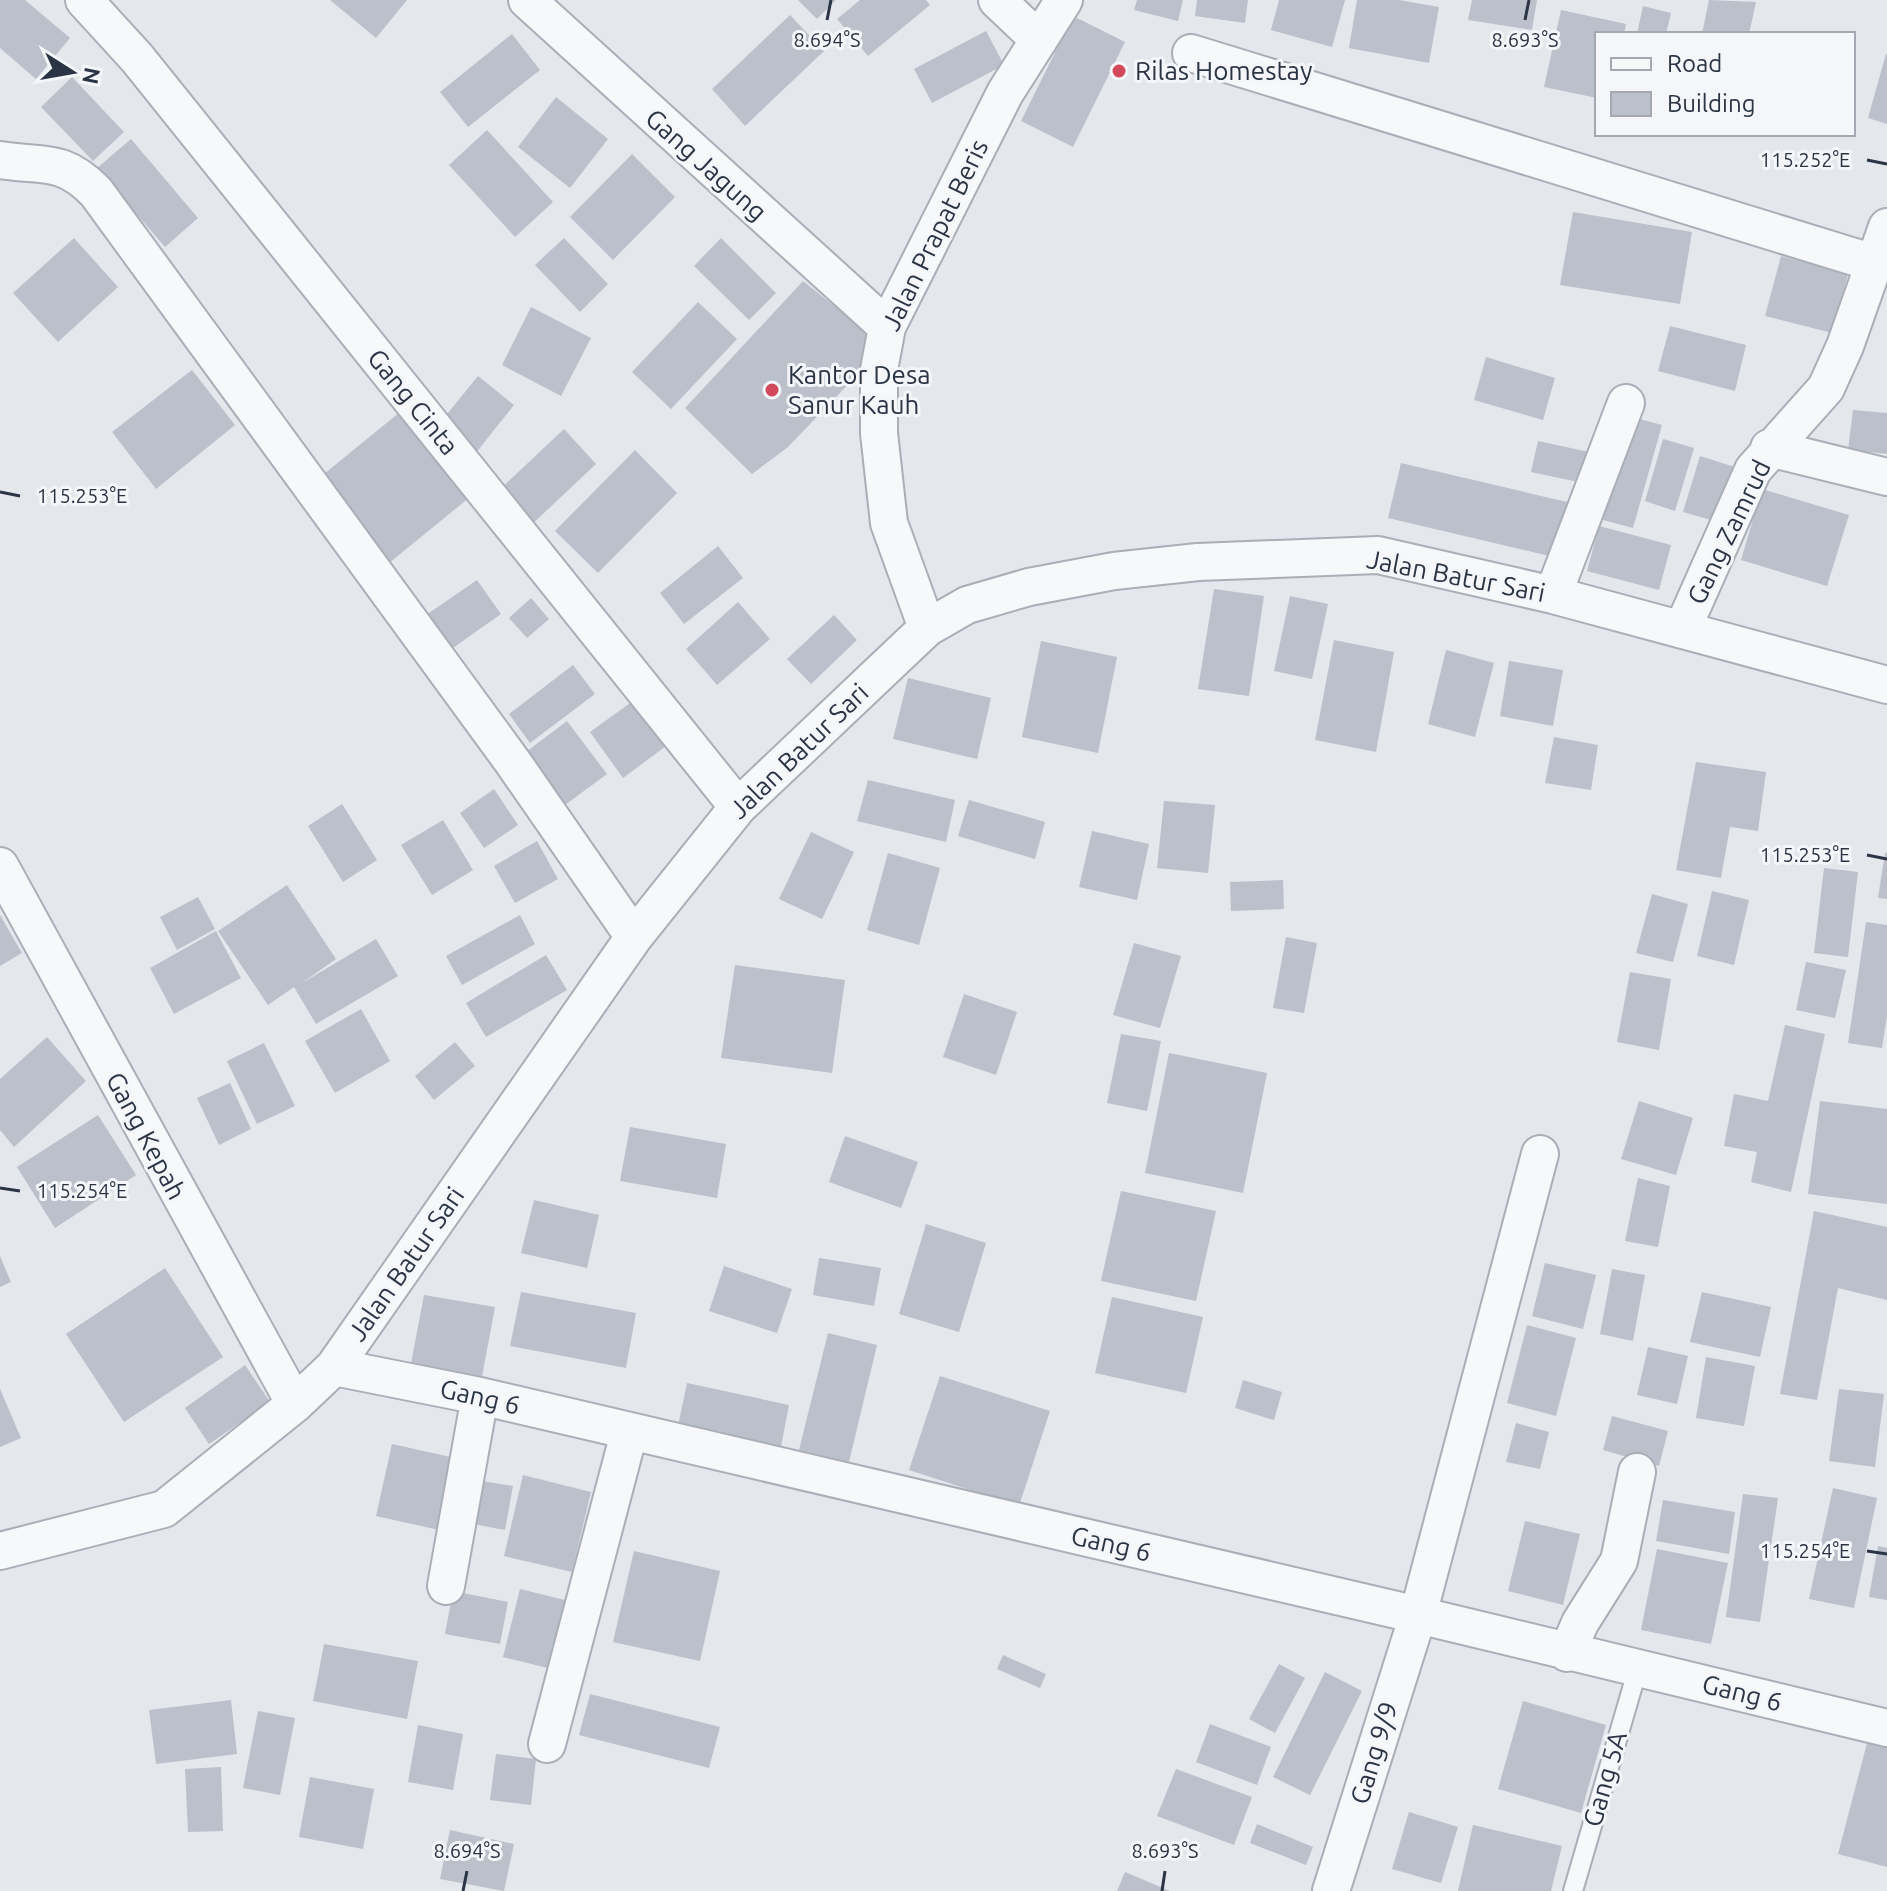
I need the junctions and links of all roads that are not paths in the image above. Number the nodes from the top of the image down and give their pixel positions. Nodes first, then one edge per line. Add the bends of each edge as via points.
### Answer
1 (84, 0) edge
2 (527, 0) edge
3 (997, 0) edge
4 (1064, 0) edge
5 (1039, 40) junction
6 (1191, 53) dead end
7 (0, 160) edge
8 (1887, 227) edge
9 (1874, 263) junction
10 (887, 327) junction
11 (1626, 403) dead end
12 (1769, 448) junction
13 (1887, 477) edge
14 (1553, 595) junction
15 (927, 628) junction
16 (1682, 630) junction
17 (1887, 685) edge
18 (738, 807) junction
19 (0, 866) edge
20 (634, 937) junction
21 (1540, 1154) dead end
22 (334, 1367) junction
23 (480, 1396) junction
24 (295, 1404) junction
25 (629, 1433) junction
26 (1637, 1472) dead end
27 (0, 1551) edge
28 (446, 1586) dead end
29 (1418, 1615) junction
30 (1567, 1653) junction
31 (1638, 1668) junction
32 (1887, 1728) edge
33 (547, 1744) dead end
34 (1331, 1891) edge
35 (1573, 1891) edge

1 - 18 street, Gang Cinta via 137,58
2 - 10 street, Gang Jagung
3 - 5 street
4 - 5 street, Jalan Prapat Beris
5 - 10 street, Jalan Prapat Beris via 1005,93
6 - 9 street
7 - 20 street via 60,165 96,192 512,761
8 - 9 street, Gang Zamrud
9 - 12 street, Gang Zamrud via 1826,388
10 - 15 street, Jalan Prapat Beris via 879,370 879,433 889,523
11 - 14 street
12 - 13 street
12 - 16 street, Gang Zamrud via 1753,470
14 - 15 street, Jalan Batur Sari via 1378,555 1198,562 1029,587 967,605
14 - 16 street, Jalan Batur Sari
15 - 18 street, Jalan Batur Sari
16 - 17 street, Jalan Batur Sari
18 - 20 street, Jalan Batur Sari
19 - 24 street, Gang Kepah
20 - 22 street, Jalan Batur Sari
21 - 29 street, Gang 9/9
22 - 23 street, Gang 6
22 - 24 street, Jalan Batur Sari
23 - 25 street, Gang 6
23 - 28 street
24 - 27 street, Jalan Batur Sari via 164,1509
25 - 29 street, Gang 6
25 - 33 street
26 - 30 street via 1619,1561
29 - 30 street, Gang 6
29 - 34 street, Gang 9/9
30 - 31 street, Gang 6
31 - 32 street, Gang 6
31 - 35 lane, Gang 5A

